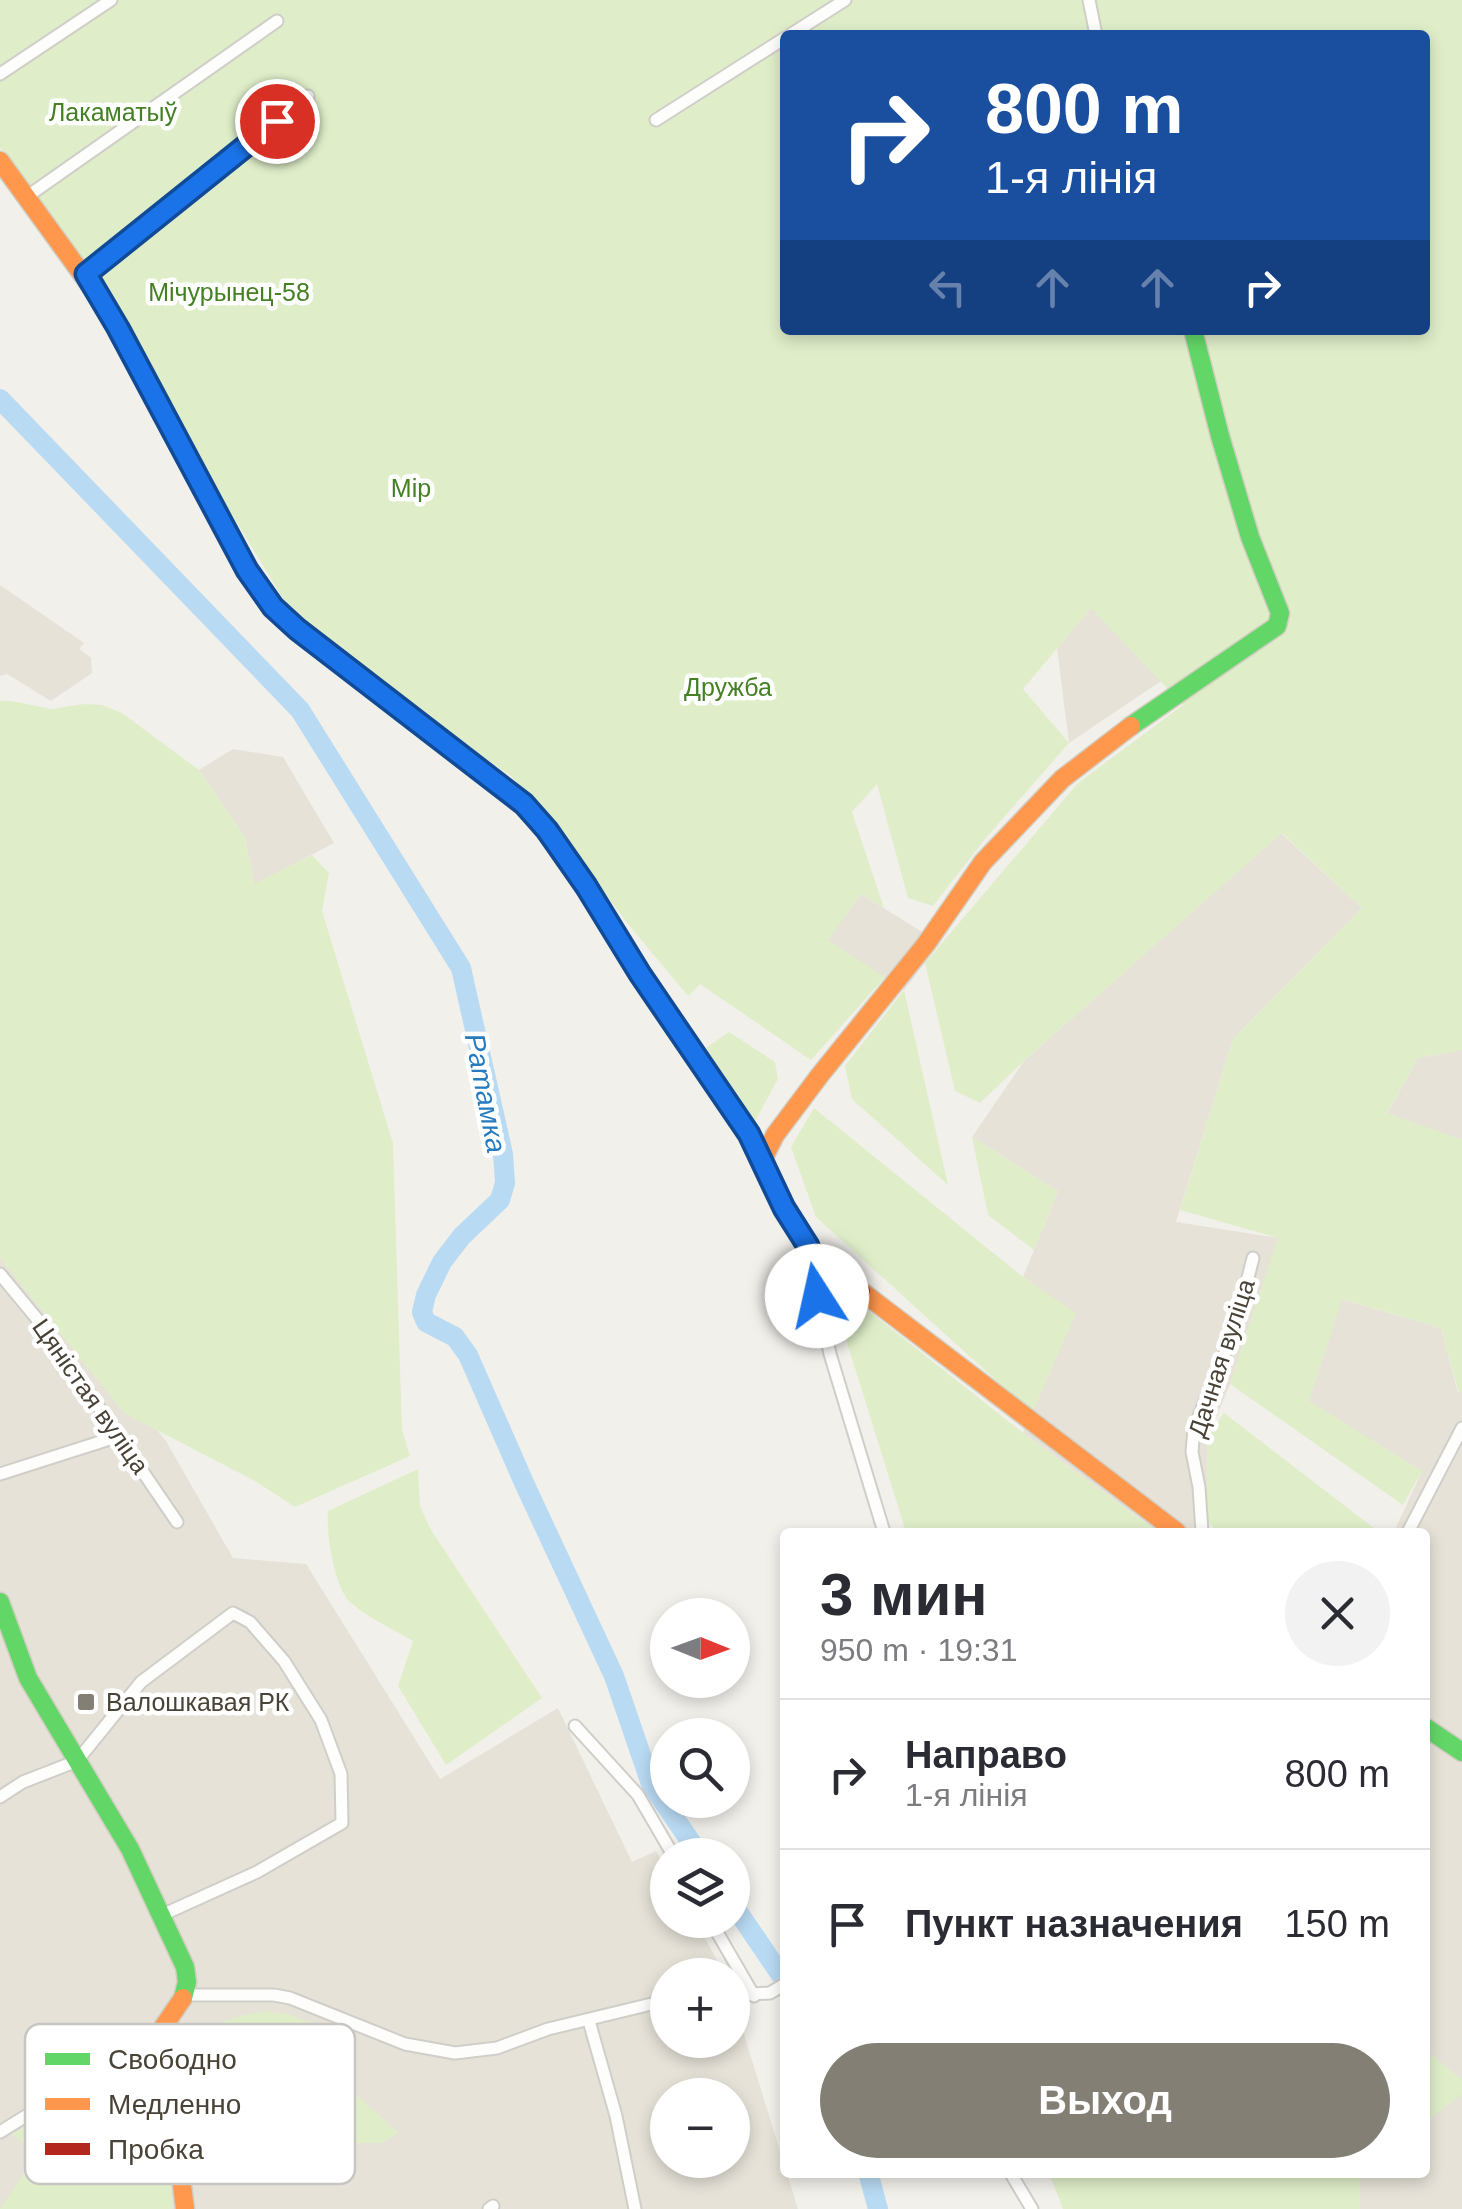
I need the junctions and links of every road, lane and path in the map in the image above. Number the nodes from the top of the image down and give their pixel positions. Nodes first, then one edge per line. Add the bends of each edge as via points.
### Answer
1 (112, 0) edge
2 (845, 0) edge
3 (1088, 0) edge
4 (277, 21) dead end
5 (797, 30) edge
6 (1095, 30) edge
7 (780, 40) edge
8 (0, 74) edge
9 (308, 96) dead end
10 (656, 120) dead end
11 (0, 162) edge
12 (29, 195) junction
13 (88, 272) junction
14 (1194, 335) edge
15 (762, 1161) junction
16 (808, 1246) junction
17 (1253, 1258) dead end
18 (0, 1274) edge
19 (1462, 1428) edge
20 (120, 1436) junction
21 (0, 1474) edge
22 (177, 1522) dead end
23 (883, 1528) edge
24 (1172, 1528) edge
25 (1202, 1528) edge
26 (1410, 1528) edge
27 (0, 1602) edge
28 (575, 1726) dead end
29 (1430, 1730) edge
30 (1462, 1752) edge
31 (77, 1761) junction
32 (0, 1797) edge
33 (663, 1838) edge
34 (162, 1916) junction
35 (720, 1938) edge
36 (780, 1987) edge
37 (750, 1996) edge
38 (754, 1996) junction
39 (184, 2000) junction
40 (650, 2005) edge
41 (589, 2020) junction
42 (164, 2024) edge
43 (25, 2117) edge
44 (0, 2132) edge
45 (1014, 2178) edge
46 (181, 2184) edge
47 (184, 2209) edge
48 (635, 2209) edge
49 (1032, 2209) edge

1 - 8 street
2 - 5 street
3 - 6 street
4 - 12 street
7 - 10 street
9 - 13 street
11 - 12 street
12 - 13 street
13 - 15 street via 260,590 297,629 524,804 547,830 731,1104
14 - 15 street via 1250,537 1280,613 1277,626 1145,715 1062,779 1018,823 820,1074
15 - 16 street
16 - 23 street via 830,1354
16 - 24 street
17 - 25 street, Дачная вуліца via 1235,1329 1194,1428
18 - 20 street, Цяністая вуліца
19 - 26 street
20 - 21 street
20 - 22 street, Цяністая вуліца
27 - 31 street via 28,1678
28 - 33 street via 638,1795
29 - 30 street
31 - 32 street
31 - 34 street
31 - 34 street via 142,1682 233,1613 250,1622 284,1661 321,1720 341,1774 342,1823
34 - 39 street via 185,1967
35 - 38 street
36 - 38 street
37 - 38 street
39 - 41 street via 290,1998 405,2044 455,2053 497,2048
39 - 42 street
40 - 41 street
41 - 48 street
43 - 44 street
45 - 49 street
46 - 47 street

